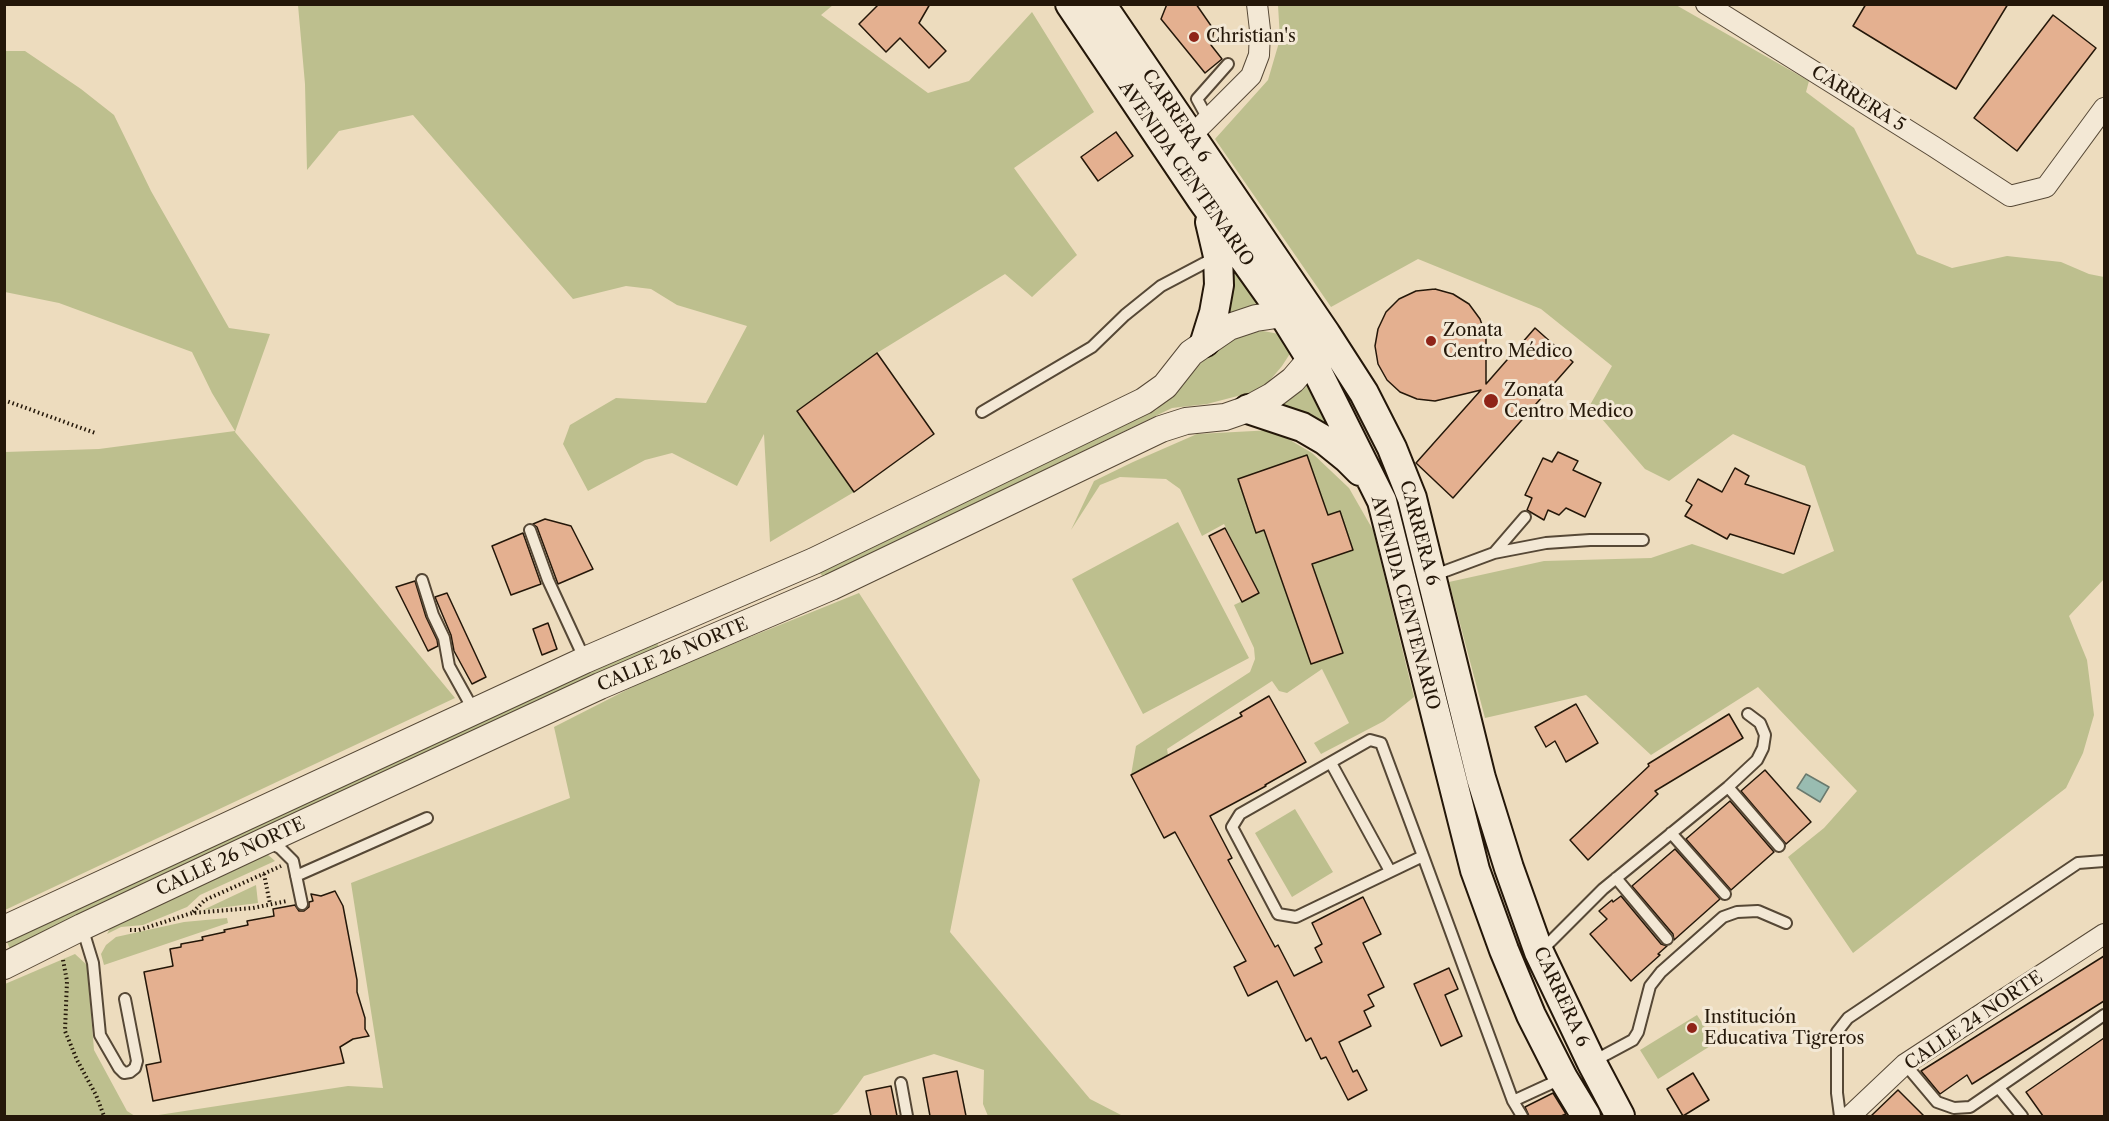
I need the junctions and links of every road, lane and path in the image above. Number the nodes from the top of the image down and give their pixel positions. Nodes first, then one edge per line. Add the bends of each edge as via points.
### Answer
1 (1070, 4) edge
2 (1101, 4) edge
3 (1257, 4) edge
4 (1706, 4) edge
5 (1228, 64) dead end
6 (2104, 108) edge
7 (1199, 128) junction
8 (1202, 200) junction
9 (1218, 256) junction
10 (1283, 314) junction
11 (1320, 325) junction
12 (1205, 342) junction
13 (1311, 359) junction
14 (4, 400) edge
15 (1248, 409) junction
16 (982, 412) dead end
17 (95, 433) dead end
18 (1382, 501) junction
19 (1525, 517) dead end
20 (530, 530) dead end
21 (1643, 540) dead end
22 (1494, 553) junction
23 (1431, 576) junction
24 (422, 580) dead end
25 (587, 659) junction
26 (474, 711) junction
27 (1748, 714) dead end
28 (1331, 763) junction
29 (1728, 787) junction
30 (427, 818) dead end
31 (1671, 833) junction
32 (265, 841) junction
33 (1779, 846) dead end
34 (1423, 856) junction
35 (293, 861) junction
36 (2104, 861) edge
37 (1390, 871) junction
38 (264, 874) junction
39 (296, 876) junction
40 (1616, 878) junction
41 (1725, 894) dead end
42 (301, 901) joint
43 (270, 904) junction
44 (192, 913) junction
45 (1786, 923) dead end
46 (82, 927) junction
47 (4, 929) edge
48 (123, 930) dead end
49 (2104, 934) edge
50 (1667, 939) dead end
51 (49, 943) junction
52 (1539, 952) junction
53 (4, 966) edge
54 (125, 999) dead end
55 (2104, 1015) edge
56 (1592, 1063) junction
57 (1905, 1064) junction
58 (1563, 1078) junction
59 (901, 1083) dead end
60 (1999, 1088) junction
61 (1514, 1101) junction
62 (104, 1116) edge
63 (908, 1116) edge
64 (1522, 1116) edge
65 (1586, 1116) edge
66 (1620, 1116) edge
67 (1840, 1116) edge
68 (1850, 1116) edge
69 (2022, 1116) edge

1 - 8 main road, AVENIDA CENTENARIO
2 - 7 main road, CARRERA 6
3 - 7 street via 1260,38 1251,76
4 - 6 street, CARRERA 5 via 2010,196 2046,187
5 - 7 lane via 1197,99
7 - 11 main road, CARRERA 6
8 - 9 main road
8 - 10 main road, AVENIDA CENTENARIO
9 - 12 main road via 1219,285
9 - 16 lane via 1161,286 1092,347
10 - 11 street, CALLE 26 NORTE
10 - 12 street, CALLE 26 NORTE via 1229,327
10 - 13 main road, AVENIDA CENTENARIO
11 - 13 street, CALLE 26 NORTE
11 - 23 main road, CARRERA 6 via 1364,393 1392,448 1412,498
12 - 25 street, CALLE 26 NORTE via 1165,386 1144,401 814,561
13 - 15 street, CALLE 26 NORTE via 1293,380
13 - 18 main road, AVENIDA CENTENARIO
14 - 17 path
15 - 18 main road via 1302,427 1326,441 1366,478
15 - 32 street, CALLE 26 NORTE via 1161,429 831,587 600,686
18 - 58 main road, AVENIDA CENTENARIO via 1474,870 1503,950
19 - 22 lane
20 - 25 lane via 548,580
21 - 22 lane via 1546,543
22 - 23 lane
23 - 52 main road, CARRERA 6 via 1481,778
24 - 26 lane via 444,638 448,666
25 - 26 street, CALLE 26 NORTE
26 - 47 street, CALLE 26 NORTE
27 - 29 lane via 1760,723 1765,735 1763,748 1757,760
28 - 34 lane via 1370,740 1381,743
28 - 37 lane
28 - 37 lane via 1240,814 1232,827 1278,914 1296,917
29 - 31 lane
29 - 33 lane
30 - 39 lane
31 - 40 lane
31 - 41 lane
32 - 35 lane via 280,848
32 - 46 street, CALLE 26 NORTE
34 - 37 lane
34 - 61 lane
35 - 38 path
35 - 39 lane
36 - 67 lane via 2078,863 1848,1018 1837,1032
38 - 43 path
38 - 44 path via 205,900
39 - 42 lane
40 - 50 lane
40 - 52 lane
42 - 43 path
43 - 44 path
44 - 48 path via 139,930
45 - 56 lane via 1758,911 1723,917 1650,986 1633,1040
46 - 51 street, CALLE 26 NORTE
46 - 54 lane via 93,963 100,1035 124,1073 135,1068 137,1061
49 - 57 street, CALLE 24 NORTE
51 - 53 street, CALLE 26 NORTE
51 - 62 path via 65,964 65,1031
52 - 56 main road, CARRERA 6
55 - 60 lane
56 - 58 street
56 - 66 main road, CARRERA 6
57 - 60 lane via 1937,1102 1954,1108 1970,1107
57 - 68 street, CALLE 24 NORTE
58 - 61 lane
58 - 65 main road, AVENIDA CENTENARIO
59 - 63 lane
60 - 69 lane
61 - 64 lane

